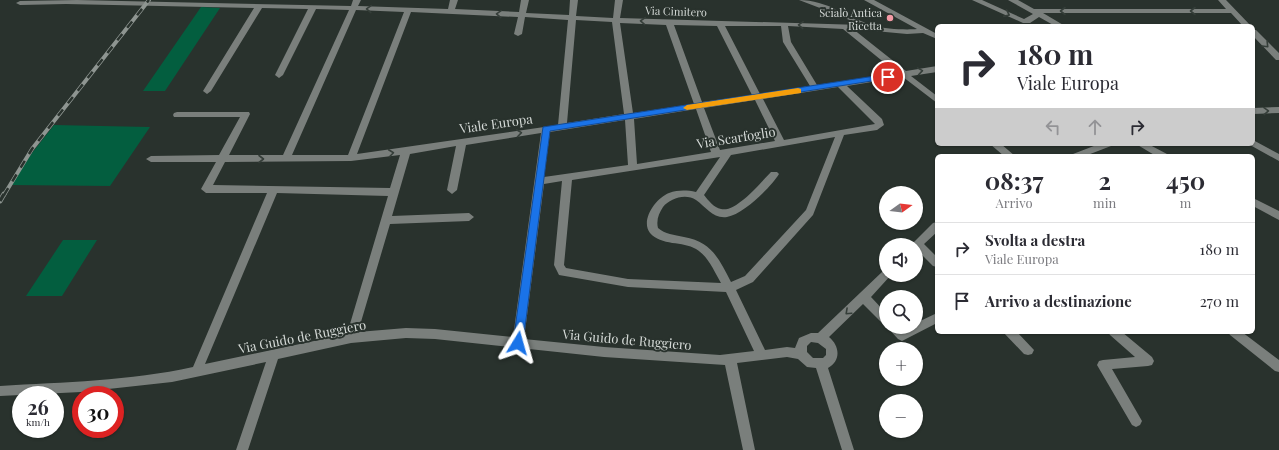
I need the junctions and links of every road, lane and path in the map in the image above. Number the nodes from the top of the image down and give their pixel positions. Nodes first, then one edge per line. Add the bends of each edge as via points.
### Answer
1 (330, 0) edge
2 (357, 0) edge
3 (400, 0) edge
4 (454, 0) edge
5 (525, 0) edge
6 (574, 0) edge
7 (619, 0) edge
8 (803, 0) edge
9 (868, 0) edge
10 (976, 0) edge
11 (1012, 0) edge
12 (1222, 0) edge
13 (20, 3) dead end
14 (319, 5) edge
15 (260, 6) junction
16 (353, 9) junction
17 (397, 10) junction
18 (408, 10) junction
19 (451, 11) junction
20 (1232, 11) junction
21 (1036, 13) junction
22 (522, 15) junction
23 (572, 17) junction
24 (616, 20) junction
25 (669, 23) junction
26 (720, 24) junction
27 (784, 24) junction
28 (1056, 24) edge
29 (1245, 24) edge
30 (846, 28) junction
31 (873, 28) junction
32 (922, 30) junction
33 (518, 34) dead end
34 (1255, 34) edge
35 (935, 36) edge
36 (1279, 58) edge
37 (935, 69) edge
38 (280, 74) dead end
39 (904, 74) junction
40 (841, 85) junction
41 (815, 88) junction
42 (207, 91) dead end
43 (757, 97) junction
44 (935, 98) edge
45 (698, 106) junction
46 (1279, 110) edge
47 (1255, 112) edge
48 (177, 114) dead end
49 (629, 116) junction
50 (562, 126) junction
51 (546, 129) junction
52 (841, 133) junction
53 (462, 141) junction
54 (781, 143) junction
55 (1255, 144) edge
56 (998, 146) edge
57 (1103, 146) edge
58 (1145, 146) edge
59 (406, 151) junction
60 (729, 151) junction
61 (716, 153) junction
62 (1008, 154) edge
63 (1081, 154) edge
64 (1160, 154) edge
65 (351, 158) junction
66 (1279, 158) edge
67 (151, 159) dead end
68 (222, 159) junction
69 (286, 159) junction
70 (633, 168) junction
71 (774, 174) dead end
72 (567, 178) junction
73 (540, 181) junction
74 (274, 189) junction
75 (452, 190) dead end
76 (394, 192) junction
77 (698, 196) junction
78 (1255, 203) edge
79 (1279, 216) edge
80 (469, 217) dead end
81 (385, 220) junction
82 (935, 228) edge
83 (923, 239) edge
84 (923, 250) edge
85 (935, 261) edge
86 (879, 282) edge
87 (729, 288) junction
88 (864, 297) junction
89 (879, 313) edge
90 (935, 319) edge
91 (923, 325) edge
92 (1011, 334) edge
93 (1116, 334) edge
94 (1237, 334) edge
95 (351, 338) junction
96 (820, 338) junction
97 (518, 343) junction
98 (1028, 350) dead end
99 (801, 354) junction
100 (274, 355) junction
101 (762, 356) junction
102 (730, 359) junction
103 (821, 365) junction
104 (1279, 367) edge
105 (196, 372) junction
106 (0, 391) edge
107 (1136, 421) dead end
108 (242, 450) edge
109 (749, 450) edge
110 (848, 450) edge

1 - 14 street
2 - 16 street
3 - 17 street
4 - 19 street
5 - 22 street
6 - 23 street
7 - 24 street
8 - 31 street via 836,11
9 - 32 street
10 -> 21 street via 1024,21 1028,21
11 - 21 street
12 - 20 street
13 - 15 street, Via Cimitero
14 - 15 street, Via Cimitero
14 - 16 street, Via Cimitero
14 - 38 street
15 - 42 street
17 -> 16 street, Via Cimitero
16 - 69 street
17 - 18 street, Via Cimitero
18 - 19 street, Via Cimitero
18 - 65 street
22 -> 19 street, Via Cimitero
20 -> 21 street
20 - 29 street
21 - 28 street
22 - 23 street, Via Cimitero
22 - 33 street
23 - 24 street, Via Cimitero
23 - 50 street
25 -> 24 street, Via Cimitero
24 - 49 street
25 - 26 street, Via Cimitero
25 - 45 street
26 - 27 street, Via Cimitero
26 - 43 street
30 -> 27 street, Via Cimitero
27 - 41 street via 788,42
30 - 31 street, Via Cimitero
30 - 39 street
31 - 32 street, Via Cimitero via 907,32
32 - 35 street
34 -> 36 street
39 -> 37 street, Viale Europa
39 - 40 street, Viale Europa
39 - 44 street
40 - 41 street, Viale Europa
40 - 52 street, Via Scarfoglio via 880,124 877,127
41 - 43 street, Viale Europa
43 - 45 street, Viale Europa
43 - 54 street
45 - 49 street, Viale Europa
45 - 61 street
47 -> 46 street
48 - 68 street via 246,114
49 - 50 street, Viale Europa
49 - 70 street
50 - 51 street, Viale Europa
53 -> 51 street, Viale Europa
51 - 73 street
52 - 54 street, Via Scarfoglio
52 - 87 street via 810,212 750,280
53 - 59 street, Viale Europa
53 - 75 street
54 - 60 street, Via Scarfoglio
55 - 66 street
56 - 62 street
57 - 63 street
58 - 64 street
65 -> 59 street, Viale Europa
59 - 76 street
60 - 61 street, Via Scarfoglio
60 - 77 street
61 - 70 street, Via Scarfoglio
65 - 69 street, Viale Europa
67 - 68 street, Viale Europa
68 -> 69 street, Viale Europa
68 - 74 street via 206,190
70 - 72 street, Via Scarfoglio
71 - 77 street via 741,207 729,213 722,214 716,211
72 - 73 street, Via Scarfoglio
72 - 87 street via 559,265 563,272 628,283
73 - 97 street
74 - 76 street
74 - 105 street
76 - 81 street
77 - 87 street via 680,194 665,198 654,216 654,230 661,235 688,241 704,249
78 - 79 street
80 - 81 street
81 - 95 street
82 - 83 street
84 - 85 street
86 - 88 street
87 - 101 street
88 - 89 street
88 -> 96 street
90 - 91 street
92 - 98 street
93 - 107 street via 1148,361 1103,365
94 - 104 street
95 - 97 street, Via Guido de Ruggiero via 413,333
95 - 100 street, Via Guido de Ruggiero
96 - 99 street via 806,339 801,345
96 - 103 street via 829,344 833,352 830,361
97 - 102 street, Via Guido de Ruggiero via 604,352
99 - 101 street, Via Guido de Ruggiero via 787,352
99 - 103 street via 812,364
100 - 105 street, Via Guido de Ruggiero
100 - 108 street
101 - 102 street, Via Guido de Ruggiero
102 - 109 street
103 - 110 street
105 - 106 street, Via Guido de Ruggiero via 126,383

